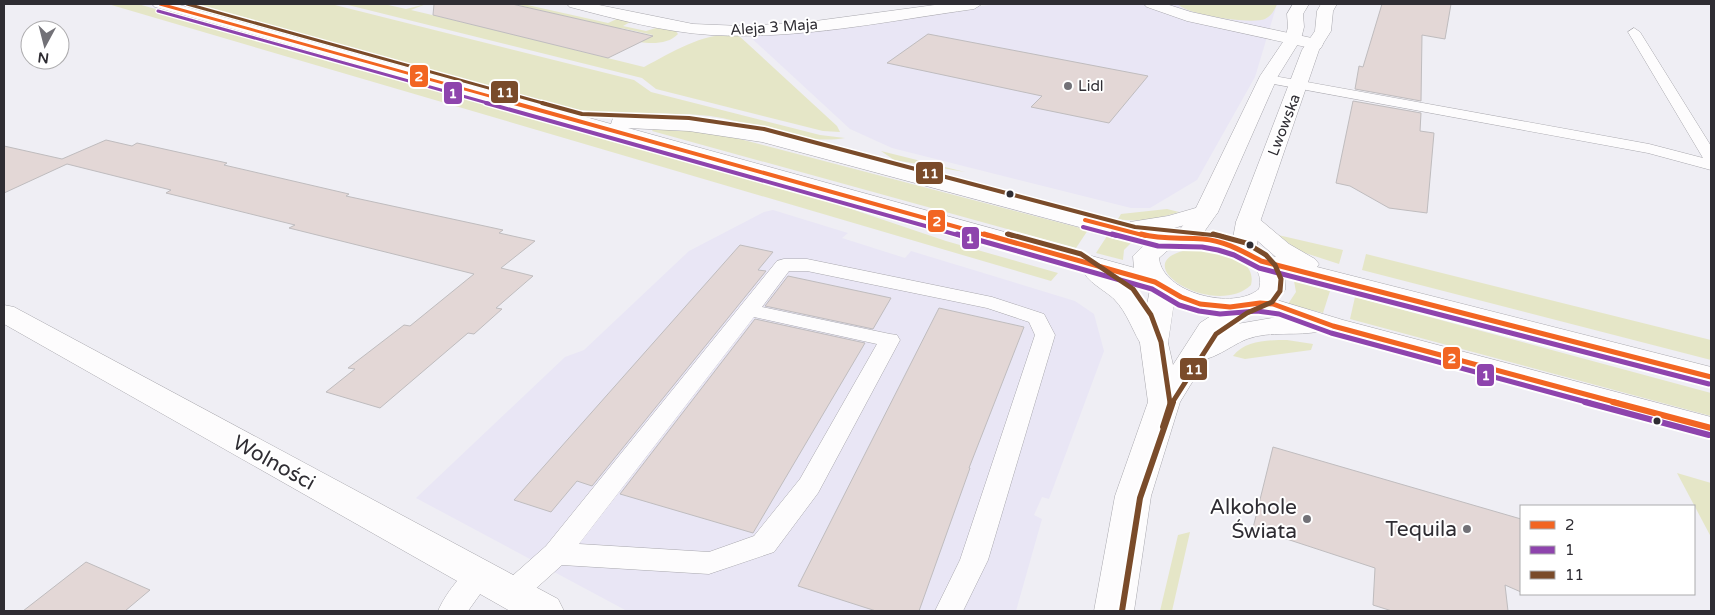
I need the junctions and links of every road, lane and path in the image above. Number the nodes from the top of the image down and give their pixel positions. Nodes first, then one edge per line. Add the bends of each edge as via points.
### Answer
1 (160, 4) edge
2 (575, 4) edge
3 (974, 4) edge
4 (1152, 4) edge
5 (1329, 4) edge
6 (1298, 9) edge
7 (1187, 16) junction
8 (1218, 22) junction
9 (1634, 32) dead end
10 (1239, 35) junction
11 (1291, 42) junction
12 (1313, 47) junction
13 (1274, 71) junction
14 (1299, 84) junction
15 (581, 121) junction
16 (1711, 158) edge
17 (1711, 165) edge
18 (1206, 212) junction
19 (1248, 222) junction
20 (1103, 225) junction
21 (1178, 240) junction
22 (1252, 256) junction
23 (1078, 261) junction
24 (1346, 282) junction
25 (1159, 286) junction
26 (1250, 304) junction
27 (749, 310) junction
28 (4, 313) edge
29 (1333, 326) junction
30 (1154, 342) junction
31 (1197, 353) junction
32 (1711, 377) edge
33 (1164, 402) junction
34 (1711, 428) edge
35 (556, 554) junction
36 (479, 576) junction
37 (512, 593) junction
38 (452, 611) edge
39 (544, 611) edge
40 (949, 611) edge
41 (1114, 611) edge

1 - 15 street
2 - 3 street, Aleja 3 Maja via 676,26 742,31 781,29
4 - 7 street
5 - 12 street, Lwowska via 1324,14 1321,37
6 - 8 street, Lwowska via 1284,21 1270,24 1248,26
6 - 11 street, Lwowska
7 - 8 street
7 - 10 street
8 - 11 street
9 - 16 lane
10 - 11 street
10 - 13 street via 1267,47
11 - 12 street
11 - 13 street, Lwowska
12 - 14 street, Lwowska
13 - 14 lane
13 - 18 street, Lwowska
14 - 17 lane via 1650,149
14 - 19 street, Lwowska
15 - 20 street via 689,125 764,136
15 - 23 street
18 - 20 street via 1171,224
18 - 21 street, Lwowska via 1197,226
19 - 22 street, Lwowska
19 - 24 street via 1280,249
20 - 21 street via 1133,234
21 - 22 street via 1209,240
21 - 25 street via 1158,245 1146,257 1148,273
22 - 24 street
22 - 26 street via 1270,270 1274,279 1268,296
23 - 25 street
23 - 30 street via 1127,294 1144,319
24 - 32 street
25 - 26 street via 1201,304
25 - 30 street
26 - 29 street via 1287,310
26 - 31 street via 1210,329
27 - 35 lane
27 - 35 lane via 890,340 809,486 764,544 709,563
27 - 40 lane via 784,265 807,265 992,303 1037,318 1045,335 974,560
28 - 36 street, Wolności
29 - 31 street via 1286,324 1241,331
29 - 34 street
30 - 33 street
31 - 33 street
33 - 41 street via 1132,496
35 - 37 lane
36 - 37 street, Wolności
36 - 38 lane
37 - 39 street, Wolności

